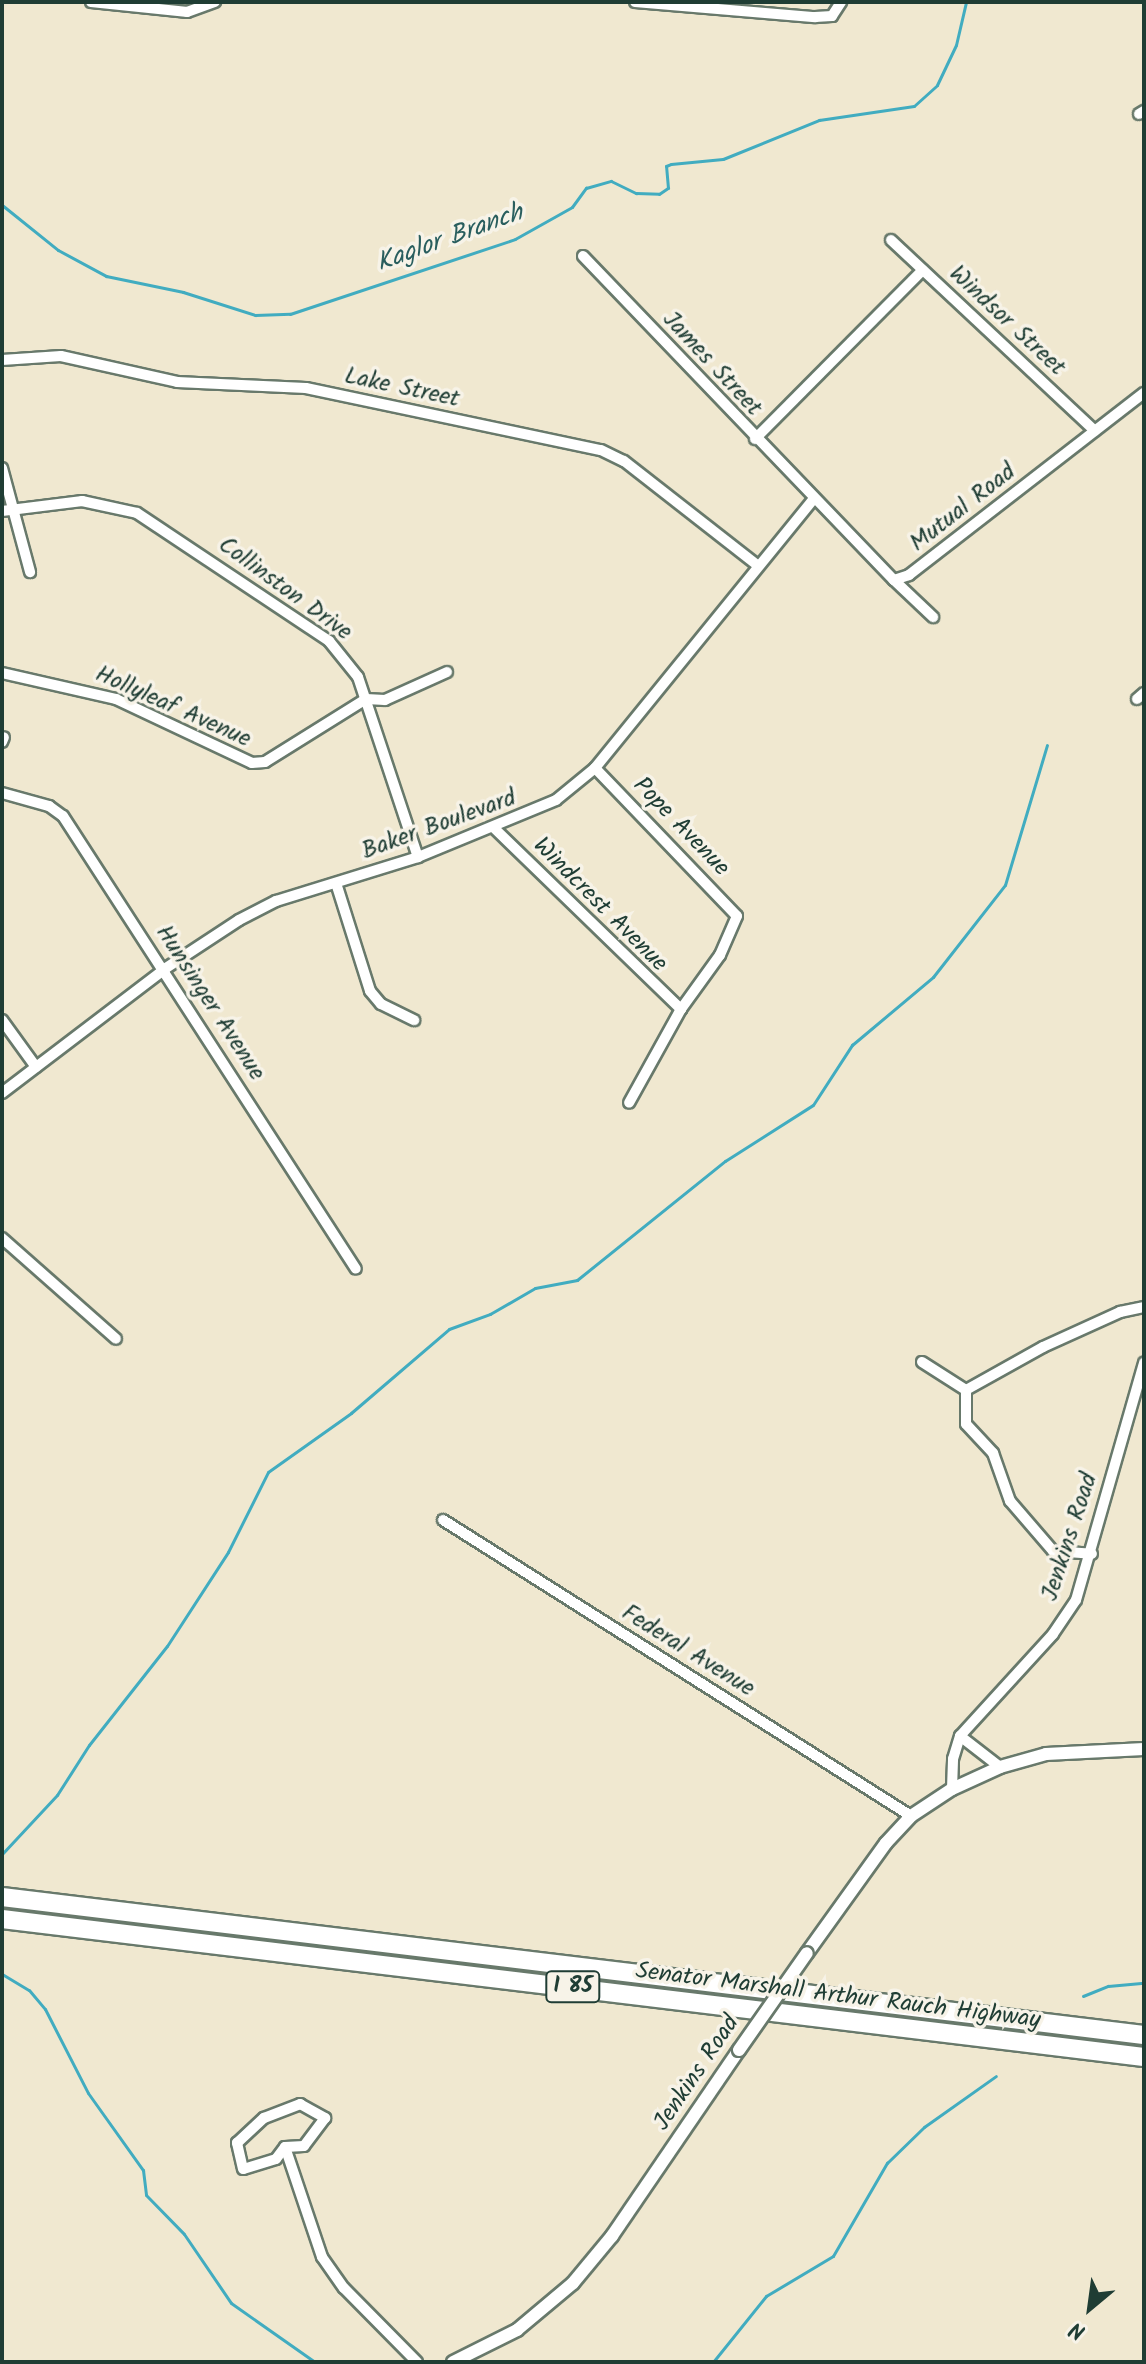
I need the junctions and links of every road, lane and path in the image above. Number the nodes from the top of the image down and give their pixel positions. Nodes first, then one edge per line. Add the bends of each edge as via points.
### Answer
1 (91, 2) edge
2 (215, 2) edge
3 (635, 2) edge
4 (841, 5) edge
5 (891, 240) dead end
6 (583, 256) dead end
7 (923, 270) junction
8 (2, 360) edge
9 (1144, 393) edge
10 (1095, 431) junction
11 (755, 439) junction
12 (2, 468) edge
13 (813, 500) junction
14 (7, 510) edge
15 (757, 565) junction
16 (30, 572) dead end
17 (894, 580) junction
18 (933, 617) dead end
19 (447, 672) dead end
20 (2, 673) edge
21 (366, 699) junction
22 (595, 768) junction
23 (2, 793) edge
24 (493, 827) junction
25 (418, 857) junction
26 (336, 883) junction
27 (166, 968) junction
28 (681, 1009) junction
29 (2, 1020) edge
30 (414, 1020) dead end
31 (36, 1067) junction
32 (2, 1093) edge
33 (629, 1103) dead end
34 (2, 1238) edge
35 (356, 1269) dead end
36 (1144, 1307) edge
37 (116, 1339) dead end
38 (922, 1362) dead end
39 (1144, 1363) edge
40 (966, 1390) junction
41 (443, 1520) dead end
42 (1092, 1554) junction
43 (960, 1736) junction
44 (1144, 1749) edge
45 (1000, 1767) junction
46 (952, 1789) junction
47 (911, 1816) junction
48 (2, 1897) edge
49 (2, 1919) edge
50 (1144, 2035) edge
51 (1144, 2057) edge
52 (285, 2147) junction
53 (417, 2362) edge
54 (453, 2362) edge

1 - 2 street via 187,12
3 - 4 street via 815,17 832,16
5 - 7 street, Windsor Street
6 - 11 street, James Street
7 - 10 street, Windsor Street
7 - 11 street
8 - 15 street, Lake Street via 61,356 177,382 306,388 601,450 624,461
9 - 10 street, Mutual Road
10 - 17 street, Mutual Road via 909,575
11 - 13 street, James Street
12 - 14 street
13 - 15 street, Baker Boulevard
13 - 17 street, Mutual Road
14 - 16 street
14 - 21 street, Collinston Drive via 82,501 137,513 329,641 355,671
15 - 22 street, Baker Boulevard
17 - 18 street
19 - 21 street, Hollyleaf Avenue via 385,700
20 - 21 street, Hollyleaf Avenue via 116,699 252,763 265,762
21 - 25 street, Collinston Drive
22 - 24 street, Baker Boulevard via 556,800
22 - 28 street, Pope Avenue via 737,916 720,955
23 - 27 street, Hunsinger Avenue via 49,806 63,816
24 - 25 street, Baker Boulevard
24 - 28 street, Windcrest Avenue
25 - 26 street, Baker Boulevard
26 - 27 street, Baker Boulevard via 276,901
26 - 30 street via 370,991 381,1004
27 - 31 street, Baker Boulevard
27 - 35 street, Hunsinger Avenue
28 - 33 street
29 - 31 street
31 - 32 street, Baker Boulevard
34 - 37 street
36 - 40 street via 1120,1312 1043,1347
38 - 40 street
39 - 42 street, Jenkins Road
40 - 42 street via 966,1424 993,1453 1010,1501 1053,1551
41 - 47 street, Federal Avenue
42 - 43 street, Jenkins Road via 1069,1615
43 - 45 street
43 - 46 street
44 - 45 street, Jenkins Road via 1046,1754
45 - 46 street, Jenkins Road
46 - 47 street, Jenkins Road
47 - 54 street, Jenkins Road, bridge via 807,1953 612,2236 573,2283 517,2330
48 - 50 highway, Senator Marshall Arthur Rauch Highway / I 85
49 - 51 highway, Senator Marshall Arthur Rauch Highway / I 85
52 - 52 street via 276,2159 245,2170 237,2143 264,2118 300,2104 325,2118 304,2146
52 - 53 street via 322,2257 344,2288

